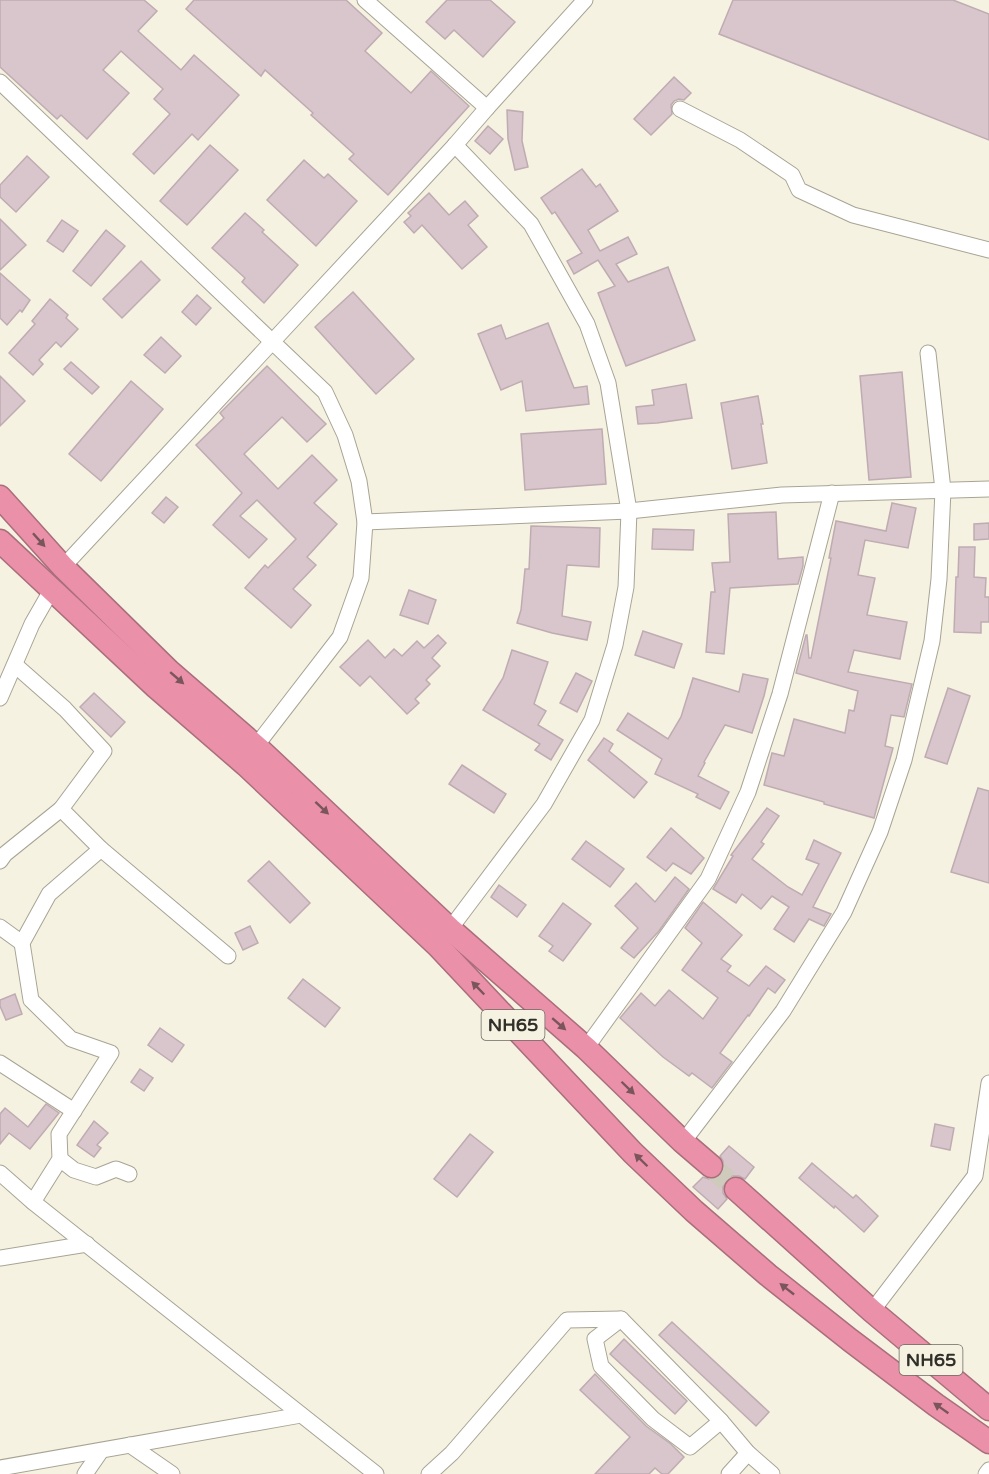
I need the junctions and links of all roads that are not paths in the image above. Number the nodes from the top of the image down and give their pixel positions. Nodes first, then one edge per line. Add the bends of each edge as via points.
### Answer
1 (365, 0) edge
2 (585, 0) edge
3 (0, 82) edge
4 (487, 108) junction
5 (680, 109) dead end
6 (455, 145) junction
7 (989, 250) edge
8 (273, 341) junction
9 (928, 353) dead end
10 (989, 489) edge
11 (943, 490) junction
12 (832, 493) junction
13 (0, 497) edge
14 (629, 510) junction
15 (365, 522) junction
16 (0, 541) edge
17 (63, 567) junction
18 (52, 590) junction
19 (15, 665) junction
20 (0, 698) edge
21 (256, 746) junction
22 (61, 809) junction
23 (101, 849) junction
24 (0, 861) edge
25 (0, 927) edge
26 (450, 929) junction
27 (22, 943) junction
28 (228, 956) dead end
29 (586, 1048) junction
30 (0, 1063) edge
31 (989, 1083) edge
32 (74, 1111) junction
33 (684, 1142) junction
34 (60, 1159) junction
35 (711, 1166) tunnel mouth
36 (0, 1173) edge
37 (129, 1174) dead end
38 (736, 1189) tunnel mouth
39 (33, 1202) junction
40 (87, 1244) junction
41 (0, 1258) edge
42 (873, 1311) junction
43 (621, 1319) junction
44 (989, 1409) edge
45 (300, 1415) junction
46 (721, 1421) junction
47 (989, 1442) edge
48 (129, 1445) junction
49 (101, 1451) junction
50 (748, 1453) junction
51 (0, 1468) edge
52 (989, 1470) edge
53 (85, 1474) edge
54 (172, 1474) edge
55 (376, 1474) edge
56 (429, 1474) edge
57 (729, 1474) edge
58 (772, 1474) edge
59 (986, 1474) edge

1 - 4 street
2 - 4 street
3 - 8 street
4 - 6 street
5 - 7 street via 740,140 792,175 799,190 854,215
6 - 8 street
6 - 14 street via 531,224 587,324 608,383
8 - 15 street via 325,392 345,435 359,481
8 - 17 street
9 - 11 street
10 - 11 street
11 - 12 street
11 - 33 street via 932,641 904,760 880,832 844,912 783,1011
12 - 14 street
12 - 29 street via 780,694 748,792 708,879
13 -> 17 highway, NH65
14 - 15 street
14 - 26 street via 626,587 615,645 592,720 544,804
15 - 21 street via 361,578 340,637
16 - 18 highway, NH65
17 -> 21 highway, NH65 via 170,671
18 - 19 street
47 -> 18 highway, NH65 via 850,1340 694,1211 633,1154 438,946
19 - 20 street
19 - 22 street via 65,709 104,751
21 -> 26 highway, NH65
22 - 23 street
22 - 24 street
23 - 27 street via 49,894
23 - 28 street
25 - 27 street
26 -> 29 highway, NH65
27 - 32 street via 31,1000 71,1039 111,1053
29 -> 33 highway, NH65
30 - 32 street
31 - 42 street via 975,1176
32 - 34 street via 59,1134
33 - 35 highway, NH65
34 - 37 street via 74,1170 96,1177 116,1169
34 - 39 street
36 - 39 street
38 - 42 highway, NH65
39 - 40 street
40 - 41 street
40 - 45 street
42 - 44 highway, NH65
43 - 46 street
43 - 46 street via 595,1340 601,1366 638,1404 690,1447
43 - 56 street via 567,1320 452,1453
45 - 48 street
45 - 55 street
46 - 50 street
48 - 49 street
48 - 54 street
49 - 51 street
49 - 53 street
50 - 57 street
50 - 58 street
52 - 59 street

